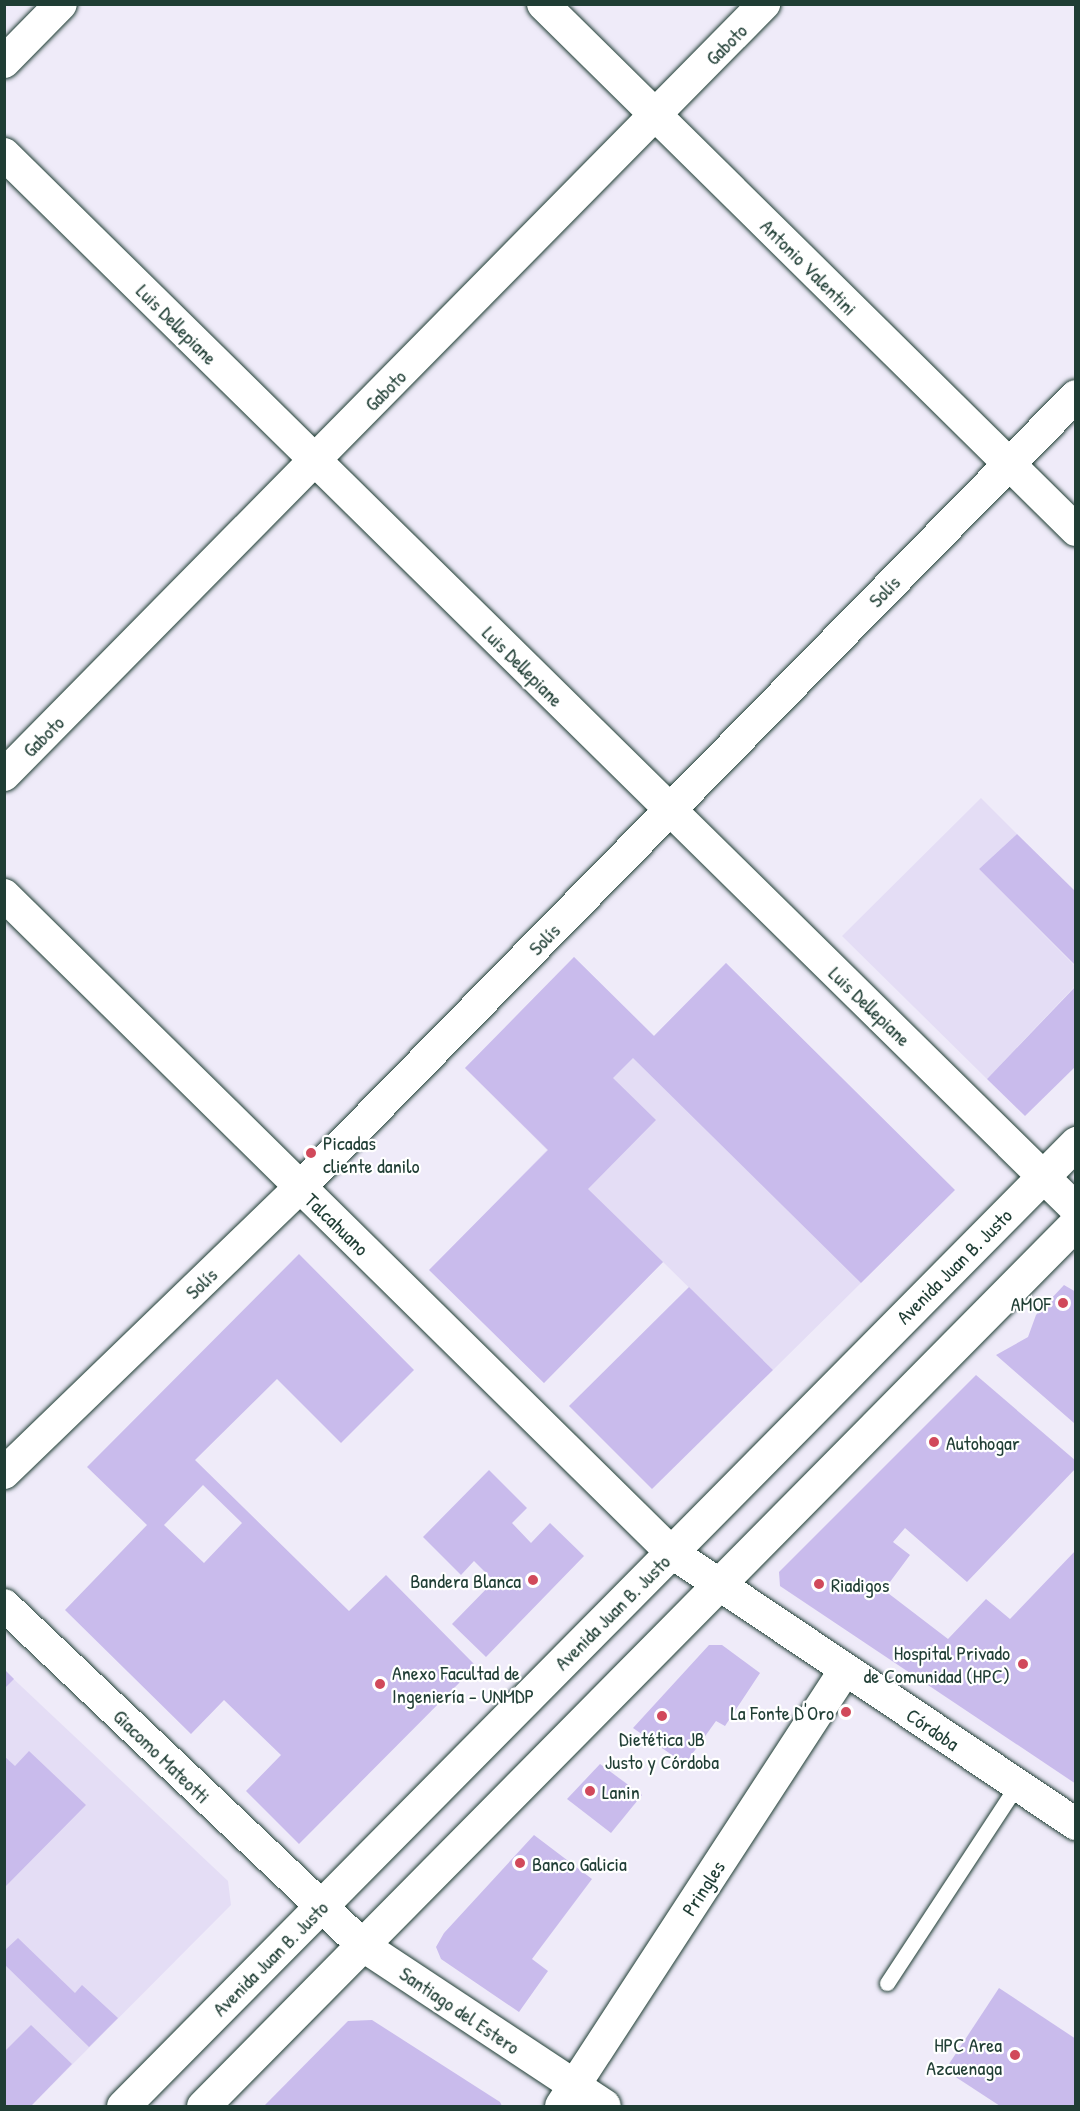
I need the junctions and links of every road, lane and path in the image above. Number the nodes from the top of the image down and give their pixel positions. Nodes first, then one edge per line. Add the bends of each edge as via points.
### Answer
1 (61, 4) edge
2 (543, 4) edge
3 (764, 4) edge
4 (4, 62) edge
5 (655, 115) junction
6 (4, 154) edge
7 (1076, 396) edge
8 (315, 461) junction
9 (1009, 464) junction
10 (1076, 530) edge
11 (4, 776) edge
12 (670, 810) junction
13 (4, 895) edge
14 (1076, 1143) edge
15 (1042, 1176) junction
16 (300, 1187) junction
17 (1076, 1209) edge
18 (1076, 1223) edge
19 (4, 1473) edge
20 (671, 1552) junction
21 (718, 1585) junction
22 (4, 1605) edge
23 (845, 1670) junction
24 (1017, 1785) junction
25 (1076, 1824) edge
26 (320, 1907) junction
27 (362, 1945) junction
28 (887, 1983) dead end
29 (567, 2096) edge
30 (123, 2106) edge
31 (203, 2106) edge
32 (605, 2106) edge

1 - 4 street
2 - 5 street, Antonio Valentini
3 - 5 street, Gaboto
5 - 8 street, Gaboto
5 - 9 street, Antonio Valentini
6 - 8 street, Luis Dellepiane
7 - 9 street, Solís
8 - 11 street, Gaboto
8 - 12 street, Luis Dellepiane
9 - 10 street, Antonio Valentini
9 - 12 street, Solís
12 - 15 street, Luis Dellepiane
12 - 16 street, Solís
13 - 16 street, Talcahuano
14 - 15 main road, Avenida Juan B. Justo
15 - 17 street, Luis Dellepiane
15 - 20 main road, Avenida Juan B. Justo
16 - 19 street, Solís
16 - 20 street, Talcahuano
18 - 21 main road
20 - 21 street, Córdoba
20 - 26 main road, Avenida Juan B. Justo
21 - 23 street, Córdoba
21 - 27 main road
22 - 26 street, Giacomo Mateotti
23 - 24 street, Córdoba
23 - 29 street, Pringles
24 - 25 street, Córdoba
24 - 28 lane
26 - 27 street, Santiago del Estero
26 - 30 main road, Avenida Juan B. Justo
27 - 29 street, Santiago del Estero
27 - 31 main road
29 - 32 street, Santiago del Estero

